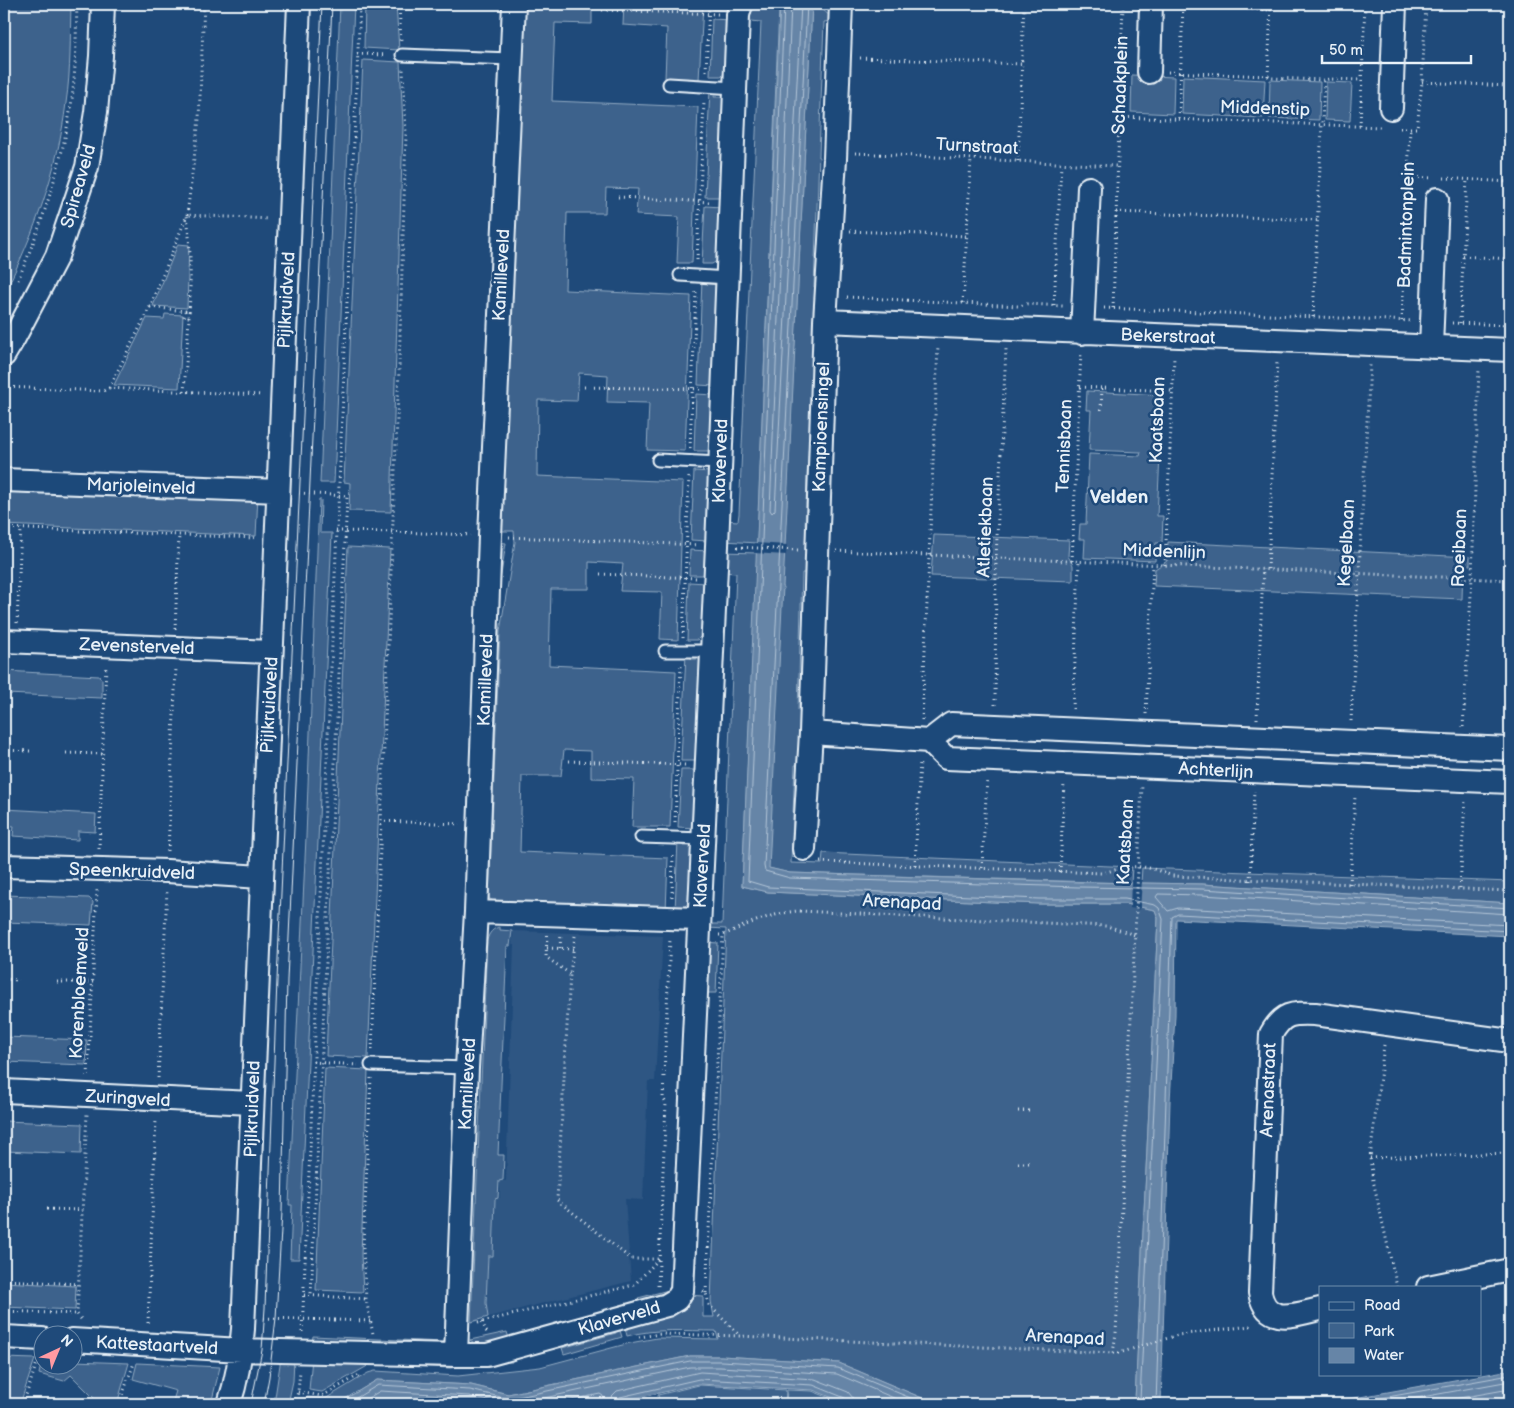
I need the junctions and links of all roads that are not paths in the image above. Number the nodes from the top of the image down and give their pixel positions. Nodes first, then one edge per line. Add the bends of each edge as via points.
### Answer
1 (103, 4) edge
2 (299, 4) edge
3 (514, 4) edge
4 (841, 4) edge
5 (1159, 4) edge
6 (1395, 4) edge
7 (740, 9) edge
8 (402, 55) road end
9 (511, 59) junction
10 (1149, 72) road end
11 (670, 84) dead end
12 (735, 88) junction
13 (1390, 121) road end
14 (1089, 188) dead end
15 (1436, 198) dead end
16 (680, 275) dead end
17 (728, 278) junction
18 (825, 321) junction
19 (1082, 332) junction
20 (1431, 347) junction
21 (1510, 350) edge
22 (4, 355) edge
23 (658, 460) dead end
24 (720, 463) junction
25 (4, 480) edge
26 (278, 491) junction
27 (10, 641) edge
28 (665, 650) dead end
29 (712, 651) junction
30 (271, 652) junction
31 (811, 734) junction
32 (925, 741) junction
33 (1510, 749) edge
34 (1510, 782) edge
35 (641, 837) dead end
36 (704, 839) junction
37 (804, 850) road end
38 (4, 866) edge
39 (261, 877) junction
40 (476, 912) junction
41 (698, 927) junction
42 (1510, 1041) edge
43 (371, 1065) road end
44 (467, 1068) junction
45 (4, 1091) edge
46 (252, 1103) junction
47 (1510, 1270) edge
48 (1433, 1286) edge
49 (1319, 1309) edge
50 (4, 1337) edge
51 (82, 1340) edge
52 (32, 1345) edge
53 (241, 1350) junction
54 (456, 1355) junction
55 (229, 1404) edge

1 - 22 street, Spireaveld via 96,112 87,167 57,256
2 - 26 street, Pijlkruidveld
3 - 9 street, Kamilleveld
4 - 18 street, Kampioensingel
5 - 10 street, Schaakplein
6 - 13 street
7 - 12 street, Klaverveld
8 - 9 lane
9 - 40 street, Kamilleveld via 499,536 478,824
11 - 12 lane
12 - 17 street, Klaverveld
14 - 19 street
15 - 20 street, Badmintonplein
16 - 17 lane
17 - 24 street, Klaverveld
18 - 19 street, Bekerstraat
18 - 31 street, Kampioensingel
19 - 20 street, Bekerstraat
20 - 21 street, Bekerstraat
23 - 24 lane
24 - 29 street, Klaverveld
25 - 26 street, Marjoleinveld
26 - 30 street, Pijlkruidveld
27 - 30 street, Zevensterveld
28 - 29 lane
29 - 36 street, Klaverveld
30 - 39 street, Pijlkruidveld
31 - 32 street
31 - 37 street, Kampioensingel
32 - 33 street, Achterlijn via 951,724
32 - 34 street, Achterlijn via 946,758
35 - 36 lane
36 - 41 street, Klaverveld
38 - 39 street, Speenkruidveld
39 - 46 street, Pijlkruidveld
40 - 41 street, Klaverveld
40 - 44 street, Kamilleveld
41 - 54 street, Klaverveld via 682,1291 667,1305 487,1354
42 - 49 street, Arenastraat via 1314,1014 1285,1016 1276,1024 1271,1034 1260,1293 1268,1311 1275,1315
43 - 44 lane
44 - 54 street, Kamilleveld
45 - 46 street, Zuringveld
46 - 53 street, Pijlkruidveld
47 - 48 street
50 - 52 street
51 - 53 street, Kattestaartveld
53 - 54 street, Klaverveld
53 - 55 street, Pijlkruidveld

